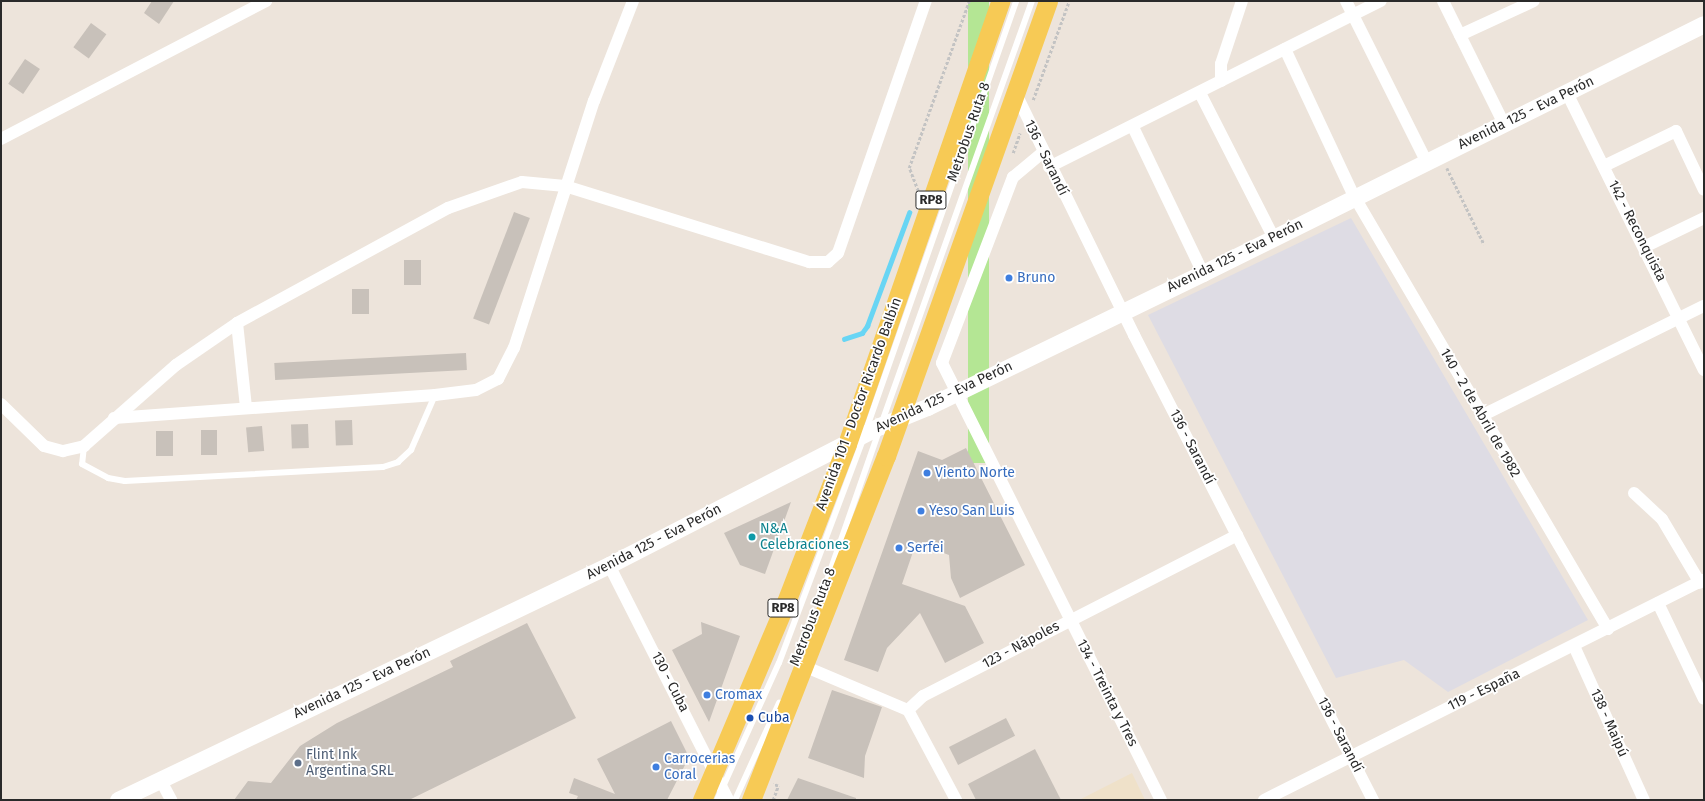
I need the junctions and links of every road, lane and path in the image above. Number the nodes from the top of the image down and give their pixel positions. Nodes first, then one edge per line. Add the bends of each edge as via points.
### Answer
1 (266, 1) edge
2 (633, 1) edge
3 (926, 1) edge
4 (1000, 1) edge
5 (1016, 1) edge
6 (1032, 1) edge
7 (1048, 1) edge
8 (1242, 1) edge
9 (1346, 1) edge
10 (1381, 1) edge
11 (1443, 1) edge
12 (1534, 1) edge
13 (1354, 14) junction
14 (1704, 24) edge
15 (1460, 35) junction
16 (1285, 49) junction
17 (1222, 81) junction
18 (1015, 92) junction
19 (1200, 93) junction
20 (1567, 93) junction
21 (1504, 124) junction
22 (1133, 127) junction
23 (1, 139) edge
24 (1042, 153) junction
25 (1434, 158) junction
26 (1604, 166) junction
27 (1049, 167) junction
28 (565, 186) junction
29 (1704, 190) edge
30 (1354, 196) junction
31 (1704, 218) edge
32 (1274, 238) junction
33 (1484, 244) dead end
34 (1644, 247) junction
35 (1203, 273) junction
36 (1704, 306) edge
37 (1124, 310) junction
38 (1680, 317) junction
39 (237, 323) junction
40 (1704, 370) edge
41 (956, 393) junction
42 (435, 395) junction
43 (1, 404) edge
44 (246, 407) junction
45 (1481, 416) junction
46 (900, 417) junction
47 (114, 418) junction
48 (880, 426) junction
49 (864, 436) junction
50 (846, 444) junction
51 (84, 446) junction
52 (1634, 494) dead end
53 (1237, 535) junction
54 (609, 565) junction
55 (1702, 582) edge
56 (823, 592) dead end
57 (820, 600) dead end
58 (1658, 603) junction
59 (1070, 620) junction
60 (1608, 629) junction
61 (1574, 646) junction
62 (798, 671) junction
63 (782, 695) dead end
64 (1704, 699) edge
65 (908, 710) junction
66 (1350, 756) junction
67 (715, 770) junction
68 (160, 779) junction
69 (723, 788) junction
70 (118, 800) edge
71 (171, 800) edge
72 (702, 800) edge
73 (717, 800) edge
74 (728, 800) edge
75 (735, 800) edge
76 (751, 800) edge
77 (956, 800) edge
78 (1161, 800) edge
79 (1264, 800) edge
80 (1373, 800) edge
81 (1644, 800) edge

1 - 23 street
2 - 28 street via 599,87
3 - 28 street via 838,253 828,262 809,262
4 - 50 main road, Avenida 101 - Doctor Ricardo Balbín / RP8
5 - 49 lane, Metrobus Ruta 8
6 - 48 lane, Metrobus Ruta 8
7 - 18 main road
8 - 17 street via 1221,64
9 - 13 street
10 - 13 street
11 - 15 street
12 - 15 street
13 - 16 street
13 - 25 street
14 - 20 street, Avenida 125 - Eva Perón
15 - 21 street
16 - 17 street
16 - 30 street, 140 - 2 de Abril de 1982
17 - 19 street
18 - 24 street, 136 - Sarandí
18 - 46 main road
19 - 22 street
19 - 32 street
20 - 21 street, Avenida 125 - Eva Perón
20 - 26 street, 142 - Reconquista
21 - 25 street, Avenida 125 - Eva Perón
22 - 27 street
22 - 35 street
24 - 27 street, 136 - Sarandí
24 - 41 street, 134 - Treinta y Tres via 1013,177 945,352 943,370
25 - 30 street, Avenida 125 - Eva Perón
25 - 33 path
26 - 29 street via 1676,131
26 - 34 street, 142 - Reconquista
27 - 37 street, 136 - Sarandí
28 - 39 street via 522,182 448,208
28 - 42 street via 504,372 489,386
30 - 32 street, Avenida 125 - Eva Perón
30 - 45 street, 140 - 2 de Abril de 1982
31 - 34 street
32 - 35 street, Avenida 125 - Eva Perón
34 - 38 street, 142 - Reconquista
35 - 37 street, Avenida 125 - Eva Perón
36 - 38 street
37 - 41 street, Avenida 125 - Eva Perón
37 - 53 street, 136 - Sarandí
38 - 40 street, 142 - Reconquista
38 - 45 street
39 - 44 street
39 - 47 street via 176,364
41 - 46 street, Avenida 125 - Eva Perón
41 - 59 street, 134 - Treinta y Tres
42 - 44 street
42 - 51 lane via 411,450 398,462 383,467 126,481 108,478 82,464
43 - 51 street via 44,446 67,451
44 - 47 street
45 - 60 street, 140 - 2 de Abril de 1982
46 - 48 street, Avenida 125 - Eva Perón
46 - 62 main road
47 - 51 street
48 - 49 street, Avenida 125 - Eva Perón
48 - 56 lane, Metrobus Ruta 8
49 - 50 street, Avenida 125 - Eva Perón
49 - 69 lane, Metrobus Ruta 8 via 779,664
50 - 54 street, Avenida 125 - Eva Perón
50 - 67 main road, Avenida 101 - Doctor Ricardo Balbín / RP8
52 - 55 street via 1662,519
53 - 59 street, 123 - Nápoles
53 - 66 street, 136 - Sarandí
54 - 67 street, 130 - Cuba
54 - 68 street, Avenida 125 - Eva Perón
55 - 58 street, 119 - España
57 - 62 lane, Metrobus Ruta 8
58 - 60 street, 119 - España
58 - 64 street
59 - 65 street, 123 - Nápoles via 923,696
59 - 78 street, 134 - Treinta y Tres
60 - 61 street, 119 - España
61 - 66 street, 119 - España
61 - 81 street, 138 - Maipú
62 - 65 street
62 - 76 main road
63 - 75 lane
65 - 77 street
66 - 79 street, 119 - España
66 - 80 street, 136 - Sarandí
67 - 69 street, 130 - Cuba
67 - 72 main road, Avenida 101 - Doctor Ricardo Balbín / RP8
68 - 70 street, Avenida 125 - Eva Perón
68 - 71 street
69 - 73 lane, Metrobus Ruta 8
69 - 74 street, 130 - Cuba

